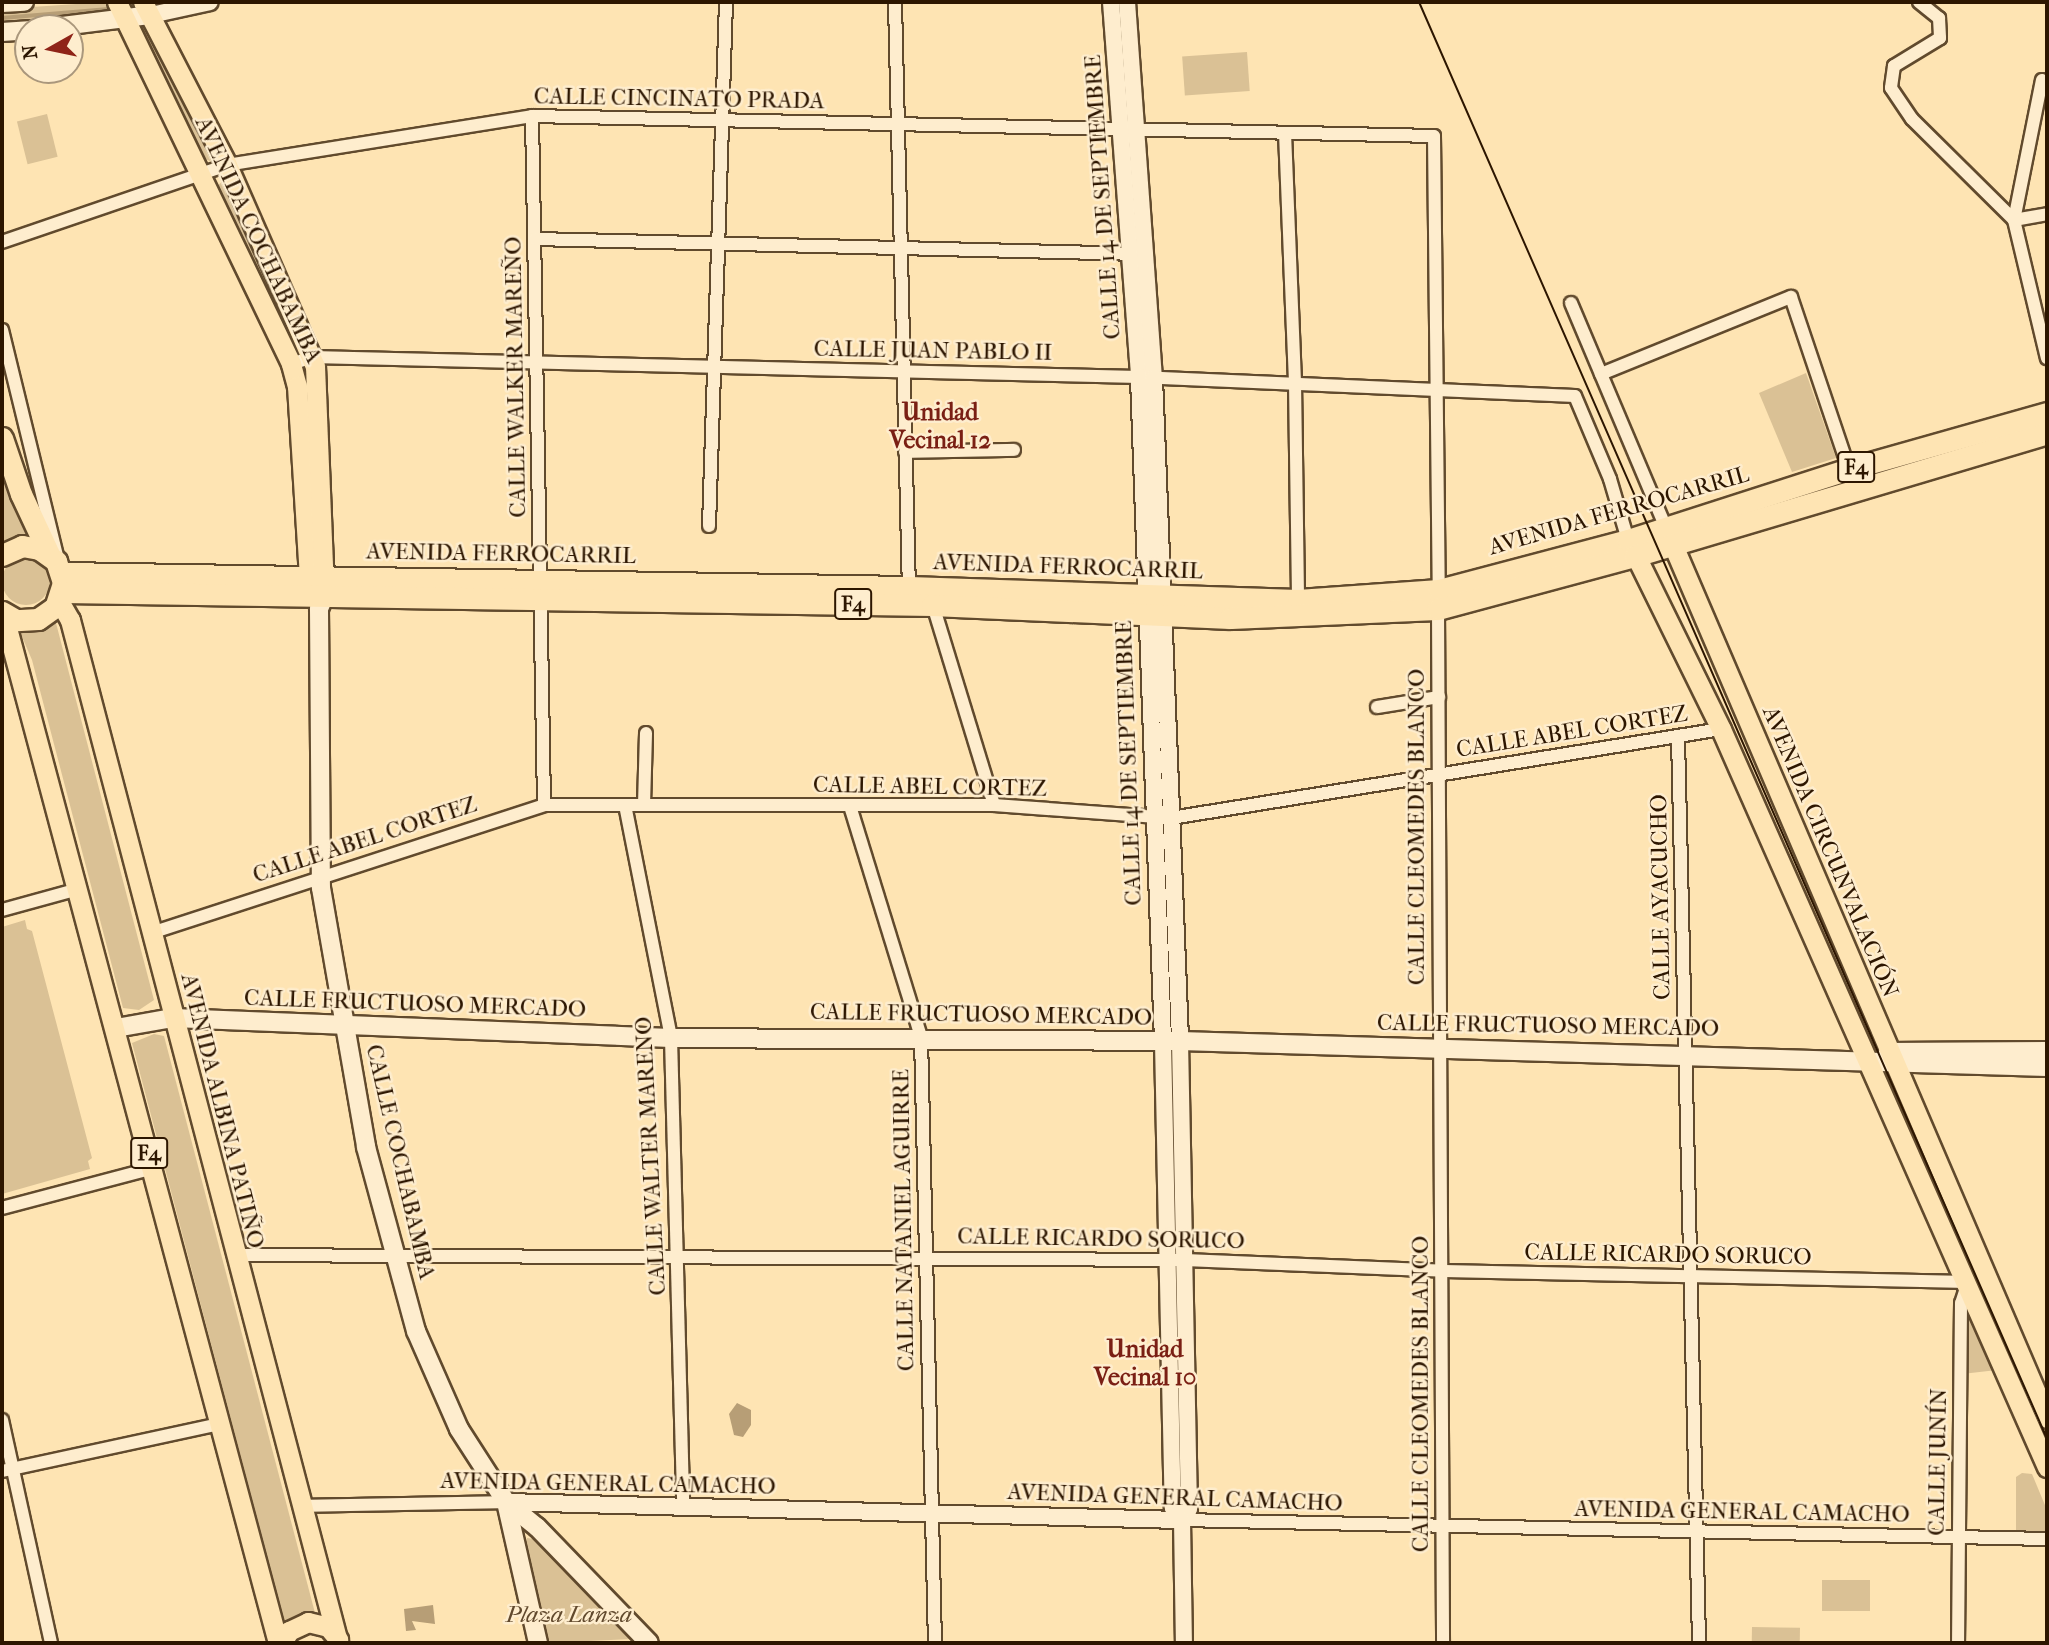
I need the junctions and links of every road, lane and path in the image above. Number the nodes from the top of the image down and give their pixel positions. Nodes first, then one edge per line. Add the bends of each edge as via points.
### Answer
1 (24, 2) edge
2 (117, 2) edge
3 (210, 2) edge
4 (726, 2) edge
5 (895, 2) edge
6 (1111, 2) edge
7 (1127, 2) edge
8 (1919, 2) edge
9 (2, 3) edge
10 (147, 9) edge
11 (126, 20) junction
12 (84, 24) edge
13 (2042, 80) dead end
14 (533, 116) junction
15 (721, 119) junction
16 (897, 124) junction
17 (1128, 130) junction
18 (1285, 133) junction
19 (1434, 136) joint
20 (227, 165) junction
21 (202, 172) junction
22 (2047, 214) edge
23 (2014, 220) junction
24 (535, 239) junction
25 (2, 242) edge
26 (718, 244) junction
27 (900, 248) junction
28 (1138, 254) junction
29 (1571, 303) dead end
30 (2, 330) edge
31 (312, 357) junction
32 (2047, 358) edge
33 (538, 362) junction
34 (291, 364) junction
35 (714, 366) junction
36 (903, 372) junction
37 (1601, 374) junction
38 (1147, 377) junction
39 (1295, 382) junction
40 (1437, 391) junction
41 (1575, 396) joint
42 (2047, 413) edge
43 (2047, 433) edge
44 (2, 438) edge
45 (1014, 450) dead end
46 (905, 452) junction
47 (1849, 469) junction
48 (709, 526) dead end
49 (1669, 536) junction
50 (1632, 548) junction
51 (2, 555) edge
52 (58, 577) junction
53 (317, 591) junction
54 (539, 591) junction
55 (909, 596) junction
56 (932, 597) junction
57 (1298, 600) junction
58 (1438, 600) junction
59 (1155, 607) junction
60 (2, 613) edge
61 (1439, 697) junction
62 (1377, 707) dead end
63 (1721, 729) junction
64 (646, 733) dead end
65 (1678, 737) junction
66 (1441, 774) junction
67 (544, 805) junction
68 (625, 805) junction
69 (643, 805) junction
70 (849, 806) junction
71 (994, 806) junction
72 (1153, 817) junction
73 (1171, 818) junction
74 (322, 874) junction
75 (78, 889) junction
76 (2, 910) edge
77 (151, 933) junction
78 (173, 1018) junction
79 (344, 1026) junction
80 (116, 1028) junction
81 (921, 1037) junction
82 (671, 1038) junction
83 (1171, 1042) junction
84 (1441, 1049) junction
85 (2047, 1051) edge
86 (1686, 1054) junction
87 (1873, 1057) junction
88 (2047, 1067) edge
89 (153, 1168) junction
90 (2, 1208) edge
91 (394, 1254) junction
92 (234, 1255) junction
93 (679, 1256) junction
94 (925, 1256) junction
95 (1177, 1260) junction
96 (1444, 1271) junction
97 (1692, 1276) junction
98 (1968, 1282) junction
99 (2042, 1390) edge
100 (2047, 1418) edge
101 (2, 1420) edge
102 (220, 1424) junction
103 (2047, 1467) edge
104 (7, 1470) edge
105 (506, 1502) junction
106 (302, 1506) junction
107 (683, 1509) junction
108 (932, 1514) junction
109 (1182, 1520) junction
110 (1443, 1528) junction
111 (1697, 1534) junction
112 (1957, 1539) junction
113 (2047, 1539) edge
114 (338, 1639) edge
115 (51, 1643) edge
116 (280, 1643) edge
117 (538, 1643) edge
118 (649, 1643) edge
119 (935, 1643) edge
120 (1184, 1643) edge
121 (1443, 1643) edge
122 (1699, 1643) edge
123 (1958, 1643) edge

1 - 9 main road
2 - 11 main road, AVENIDA COCHABAMBA
3 - 10 street
4 - 15 street
5 - 16 street
6 - 17 street, CALLE 14 DE SEPTIEMBRE
7 - 17 street, CALLE 14 DE SEPTIEMBRE
8 - 23 street via 1939,18 1940,38 1894,66 1891,88 1912,119
10 - 11 main road
10 - 20 main road, AVENIDA COCHABAMBA
11 - 12 main road
11 - 21 main road, AVENIDA COCHABAMBA
13 - 23 street
14 - 15 street, CALLE CINCINATO PRADA
14 - 20 street, CALLE CINCINATO PRADA
14 - 24 street, CALLE WALKER MAREÑO
15 - 16 street, CALLE CINCINATO PRADA
15 - 26 street
16 - 17 street, CALLE CINCINATO PRADA
16 - 27 street
17 - 18 street, CALLE CINCINATO PRADA
17 - 28 street, CALLE 14 DE SEPTIEMBRE
18 - 19 street, CALLE CINCINATO PRADA
18 - 39 street
19 - 40 street, CALLE CLEOMEDES BLANCO
20 - 21 street, CALLE CINCINATO PRADA
20 - 31 main road, AVENIDA COCHABAMBA
21 - 25 street, CALLE CINCINATO PRADA
21 - 34 main road, AVENIDA COCHABAMBA
22 - 23 street
23 - 32 street
24 - 26 street
24 - 33 street, CALLE WALKER MAREÑO
26 - 27 street
26 - 35 street
27 - 28 street
27 - 36 street
28 - 38 street, CALLE 14 DE SEPTIEMBRE
29 - 37 street, AVENIDA CIRCUNVALACIÓN
30 - 52 street
31 - 33 street, CALLE JUAN PABLO II
31 - 34 street, CALLE JUAN PABLO II
31 - 53 main road, AVENIDA COCHABAMBA
33 - 35 street, CALLE JUAN PABLO II
33 - 54 street, CALLE WALKER MAREÑO
34 - 53 main road, AVENIDA COCHABAMBA
35 - 36 street, CALLE JUAN PABLO II
35 - 48 street
36 - 38 street, CALLE JUAN PABLO II
36 - 46 street
37 - 47 street via 1791,297
37 - 49 street, AVENIDA CIRCUNVALACIÓN
38 - 39 street, CALLE JUAN PABLO II
38 - 59 street, CALLE 14 DE SEPTIEMBRE
39 - 40 street, CALLE JUAN PABLO II
39 - 57 street
40 - 41 street, CALLE JUAN PABLO II
40 - 58 street, CALLE CLEOMEDES BLANCO
41 - 50 street, AVENIDA CIRCUNVALACIÓN via 1610,479
42 - 47 highway, AVENIDA FERROCARRIL / F4
43 - 49 highway, AVENIDA FERROCARRIL / F4
44 - 52 highway, F4
45 - 46 street
46 - 55 street
47 - 49 highway, AVENIDA FERROCARRIL / F4
49 - 50 highway, AVENIDA FERROCARRIL / F4
49 - 87 main road, AVENIDA CIRCUNVALACIÓN
50 - 58 highway, AVENIDA FERROCARRIL / F4
50 - 63 main road, AVENIDA CIRCUNVALACIÓN
51 - 52 highway, F4 via 28,546
52 - 53 highway, AVENIDA FERROCARRIL / F4
52 - 60 highway, F4 via 50,612 31,621
52 - 77 main road, AVENIDA ALBINA PATIÑO / F4
53 - 54 highway, AVENIDA FERROCARRIL / F4
53 - 74 main road, CALLE COCHABAMBA
54 - 55 highway, AVENIDA FERROCARRIL / F4
54 - 67 street, CALLE WALKER MAREÑO
55 - 56 highway, AVENIDA FERROCARRIL / F4
56 - 59 highway, AVENIDA FERROCARRIL / F4
56 - 71 street
57 - 58 highway, AVENIDA FERROCARRIL / F4
57 - 59 highway, AVENIDA FERROCARRIL / F4
58 - 59 highway, AVENIDA FERROCARRIL / F4 via 1296,618
58 - 61 street, CALLE CLEOMEDES BLANCO
59 - 72 street, CALLE 14 DE SEPTIEMBRE
59 - 73 street, CALLE 14 DE SEPTIEMBRE
60 - 75 main road, F4
61 - 62 street
61 - 66 street, CALLE CLEOMEDES BLANCO
63 - 65 street, CALLE ABEL CORTEZ
63 - 87 main road, AVENIDA CIRCUNVALACIÓN
64 - 69 street
65 - 66 street, CALLE ABEL CORTEZ
65 - 86 street, CALLE AYACUCHO
66 - 73 street, CALLE ABEL CORTEZ
66 - 84 street, CALLE CLEOMEDES BLANCO
67 - 68 street, CALLE ABEL CORTEZ
67 - 74 street, CALLE ABEL CORTEZ
68 - 69 street, CALLE ABEL CORTEZ
68 - 82 street, CALLE WALTER MARENO
69 - 70 street, CALLE ABEL CORTEZ
70 - 71 street, CALLE ABEL CORTEZ
70 - 81 street, CALLE NATANIEL AGUIRRE
71 - 72 street, CALLE ABEL CORTEZ
72 - 73 street, CALLE ABEL CORTEZ
72 - 83 street, CALLE 14 DE SEPTIEMBRE
73 - 83 street, CALLE 14 DE SEPTIEMBRE
74 - 77 street, CALLE ABEL CORTEZ
74 - 79 main road, CALLE COCHABAMBA
75 - 76 street
75 - 80 main road, F4
77 - 78 main road, AVENIDA ALBINA PATIÑO / F4
78 - 79 main road, CALLE FRUCTUOSO MERCADO
78 - 80 main road, CALLE FRUCTUOSO MERCADO
78 - 92 main road, AVENIDA ALBINA PATIÑO / F4
79 - 82 main road, CALLE FRUCTUOSO MERCADO
79 - 91 main road, CALLE COCHABAMBA via 366,1147
80 - 89 main road, F4
81 - 82 main road, CALLE FRUCTUOSO MERCADO
81 - 83 main road, CALLE FRUCTUOSO MERCADO
81 - 94 street, CALLE NATANIEL AGUIRRE
82 - 93 street, CALLE WALTER MARENO
83 - 84 main road, CALLE FRUCTUOSO MERCADO
83 - 95 street, CALLE 14 DE SEPTIEMBRE
84 - 86 main road, CALLE FRUCTUOSO MERCADO
84 - 96 street, CALLE CLEOMEDES BLANCO
85 - 87 main road, CALLE FRUCTUOSO MERCADO
86 - 87 main road, CALLE FRUCTUOSO MERCADO
86 - 97 street, CALLE AYACUCHO
87 - 88 main road, CALLE FRUCTUOSO MERCADO
87 - 98 main road, AVENIDA CIRCUNVALACIÓN
87 - 99 main road, AVENIDA CIRCUNVALACIÓN
89 - 90 street
89 - 102 main road, F4
91 - 92 street, CALLE RICARDO SORUCO
91 - 93 street, CALLE RICARDO SORUCO
91 - 105 main road, CALLE COCHABAMBA via 439,1387
92 - 106 main road, AVENIDA ALBINA PATIÑO / F4
93 - 94 street, CALLE RICARDO SORUCO
93 - 107 street, CALLE WALTER MARENO
94 - 95 street, CALLE RICARDO SORUCO
94 - 108 street, CALLE NATANIEL AGUIRRE
95 - 96 street, CALLE RICARDO SORUCO
95 - 109 street, CALLE 14 DE SEPTIEMBRE via 1173,1508
96 - 97 street, CALLE RICARDO SORUCO
96 - 110 street, CALLE CLEOMEDES BLANCO
97 - 98 street, CALLE RICARDO SORUCO
97 - 111 street, CALLE AYACUCHO
98 - 103 main road, AVENIDA CIRCUNVALACIÓN
98 - 112 street, CALLE JUNÍN via 1961,1303
99 - 100 main road, AVENIDA CIRCUNVALACIÓN
101 - 104 street
102 - 104 street
102 - 116 main road, F4
104 - 115 street
105 - 106 street, AVENIDA GENERAL CAMACHO
105 - 107 street, AVENIDA GENERAL CAMACHO
105 - 117 main road
105 - 118 main road, CALLE COCHABAMBA
106 - 114 main road, AVENIDA ALBINA PATIÑO / F4
107 - 108 street, AVENIDA GENERAL CAMACHO
108 - 109 street, AVENIDA GENERAL CAMACHO
108 - 119 street, CALLE NATANIEL AGUIRRE
109 - 110 street, AVENIDA GENERAL CAMACHO
109 - 120 street, CALLE 14 DE SEPTIEMBRE
110 - 111 street, AVENIDA GENERAL CAMACHO
110 - 121 street, CALLE CLEOMEDES BLANCO
111 - 112 street, AVENIDA GENERAL CAMACHO
111 - 122 street, CALLE AYACUCHO
112 - 113 street, AVENIDA GENERAL CAMACHO
112 - 123 street, CALLE JUNÍN
114 - 116 main road, F4 via 328,1627 308,1622 289,1631

